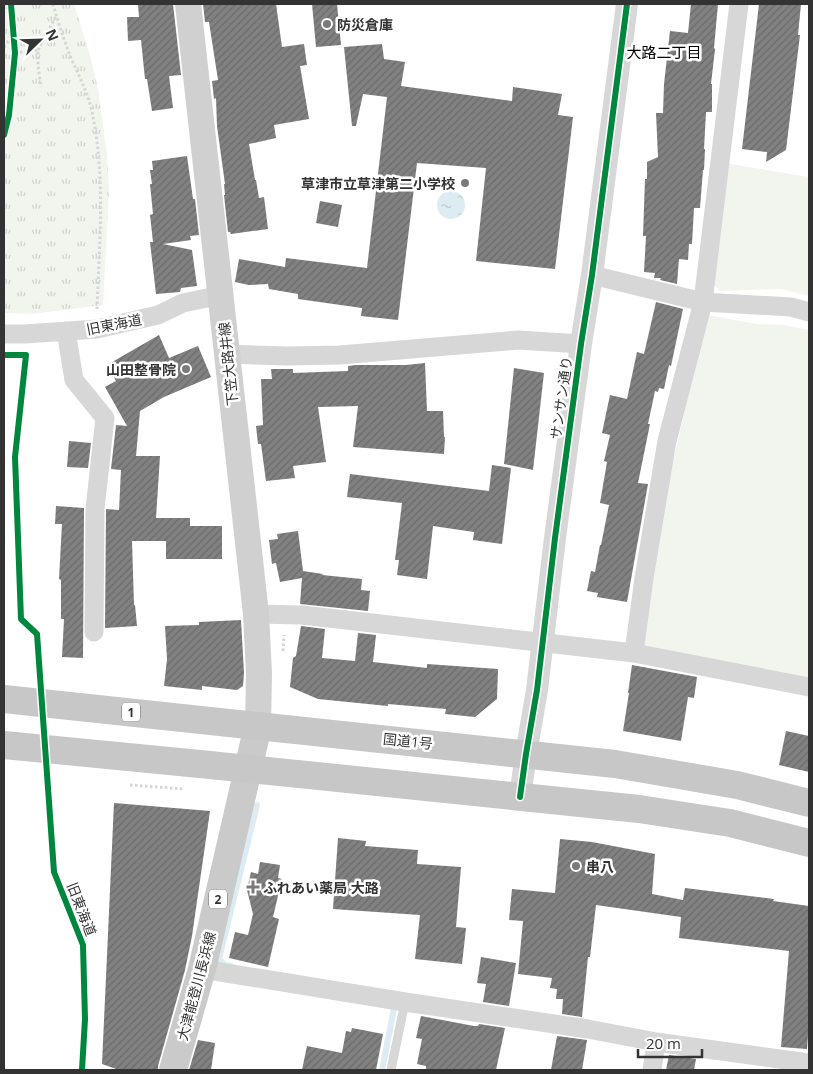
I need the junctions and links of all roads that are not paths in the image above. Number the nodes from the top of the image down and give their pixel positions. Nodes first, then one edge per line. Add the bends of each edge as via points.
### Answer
1 (188, 4) edge
2 (627, 4) edge
3 (738, 4) edge
4 (592, 275) junction
5 (221, 295) junction
6 (703, 302) junction
7 (809, 312) edge
8 (66, 331) junction
9 (4, 334) edge
10 (581, 344) junction
11 (227, 354) junction
12 (256, 614) junction
13 (94, 632) dead end
14 (542, 643) junction
15 (634, 653) junction
16 (809, 687) edge
17 (4, 699) edge
18 (258, 726) junction
19 (4, 745) edge
20 (526, 754) junction
21 (248, 769) junction
22 (520, 796) junction
23 (809, 803) edge
24 (809, 843) edge
25 (202, 969) junction
26 (405, 1002) junction
27 (656, 1042) junction
28 (809, 1063) edge
29 (173, 1070) edge
30 (391, 1070) edge
31 (652, 1070) edge

1 - 5 main road, 下笠大路井線
2 - 4 street, サンサン通り
3 - 6 street
4 - 6 street
4 - 10 street, サンサン通り
5 - 8 street, 旧東海道 via 183,303 158,315 97,329
5 - 11 main road, 下笠大路井線
6 - 7 street via 791,307
6 - 15 street via 667,441
8 - 9 street, 旧東海道
8 - 13 street via 74,380 105,418 95,509
10 - 11 street via 518,340 340,355
10 - 14 street, サンサン通り
11 - 12 main road, 下笠大路井線
12 - 14 street via 302,615
12 - 18 main road, 下笠大路井線 via 260,674
14 - 15 street
14 - 20 street, サンサン通り
15 - 16 street
17 - 18 highway, 国道1号 / 1
18 - 20 highway, 国道1号 / 1
18 - 21 main road, 大津能登川長浜線 / 2
19 - 21 highway
20 - 22 street, サンサン通り
20 - 23 highway, 国道1号 / 1 via 615,764 737,785
21 - 22 highway
21 - 25 main road, 大津能登川長浜線 / 2
22 - 24 highway via 639,808 721,822
25 - 26 street
25 - 29 main road, 大津能登川長浜線 / 2
26 - 27 street
26 - 30 lane
27 - 28 street
27 - 31 street

